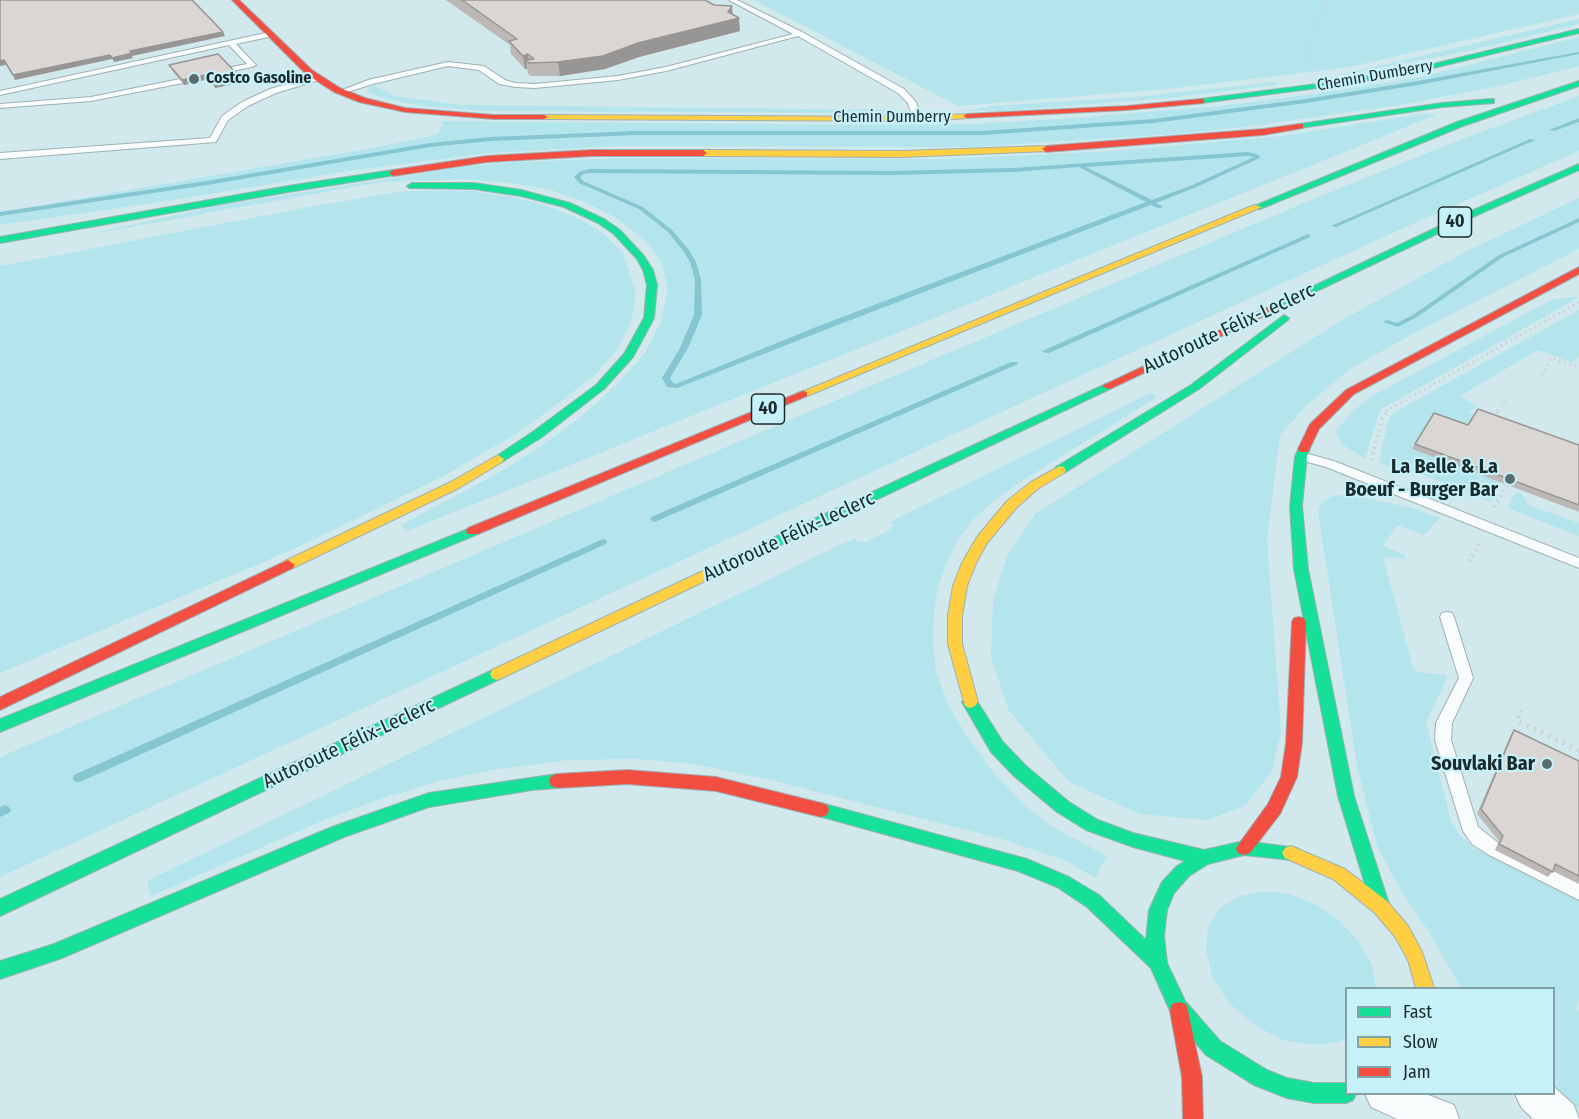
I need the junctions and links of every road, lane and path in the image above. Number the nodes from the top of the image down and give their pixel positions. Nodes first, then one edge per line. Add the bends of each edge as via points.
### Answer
1 (193, 0) edge
2 (235, 0) edge
3 (732, 0) edge
4 (1327, 0) edge
5 (222, 30) edge
6 (1579, 31) edge
7 (270, 34) junction
8 (799, 34) junction
9 (231, 43) junction
10 (230, 70) edge
11 (316, 78) junction
12 (180, 81) edge
13 (1579, 83) edge
14 (1328, 85) junction
15 (341, 92) junction
16 (0, 93) edge
17 (1538, 97) junction
18 (0, 106) edge
19 (917, 119) junction
20 (0, 156) edge
21 (1579, 167) edge
22 (315, 199) dead end
23 (0, 240) edge
24 (1575, 275) edge
25 (1333, 280) junction
26 (1579, 302) edge
27 (1579, 361) edge
28 (1578, 366) edge
29 (1542, 375) dead end
30 (1505, 401) dead end
31 (1503, 424) edge
32 (1301, 456) junction
33 (1371, 462) dead end
34 (1507, 485) edge
35 (1494, 507) dead end
36 (1482, 540) dead end
37 (1469, 561) dead end
38 (1579, 563) edge
39 (1301, 569) junction
40 (1447, 617) dead end
41 (0, 704) edge
42 (1521, 710) dead end
43 (0, 726) edge
44 (1555, 739) junction
45 (1552, 747) edge
46 (1579, 749) edge
47 (1244, 848) junction
48 (1204, 858) junction
49 (1579, 892) edge
50 (1381, 907) junction
51 (0, 908) edge
52 (1158, 963) junction
53 (0, 970) edge
54 (1427, 986) edge
55 (1178, 1006) junction
56 (1343, 1094) edge
57 (1386, 1095) edge
58 (1535, 1095) edge
59 (1323, 1111) dead end
60 (1193, 1119) edge
61 (1440, 1119) edge
62 (1560, 1119) edge

1 - 5 path
2 - 7 main road, Chemin Dumberry
3 - 8 lane
4 - 14 path via 1305,58
6 - 14 main road, Chemin Dumberry via 1433,66
7 - 9 lane
7 - 11 main road, Chemin Dumberry
8 - 15 lane via 630,76 522,86 502,82 474,66 448,64
8 - 19 lane via 901,91 912,102
9 - 10 lane via 252,65
9 - 16 lane
11 - 15 main road, Chemin Dumberry
11 - 20 lane via 273,91 236,110 220,124 213,140
12 - 18 lane via 91,99
13 - 17 main road, 40
14 - 19 main road, Chemin Dumberry via 1137,107
15 - 19 main road, Chemin Dumberry via 386,106 471,116
17 - 23 main road via 1442,105 1251,134 1059,149 903,154 592,153 487,159 288,189
17 - 43 main road, 40 via 1360,164
21 - 25 main road, Autoroute Félix-Leclerc / 40
22 - 41 main road via 393,188 474,186 567,205 617,232 641,258 652,285 649,318 629,355 600,387 538,434 455,485
24 - 32 main road via 1350,392 1314,427
25 - 48 main road via 1195,387 1035,485 1012,504 982,540 960,586 955,644 960,672 970,704 997,747 1048,796 1079,818 1133,840
25 - 51 main road, Autoroute Félix-Leclerc / 40
26 - 33 path via 1386,411
27 - 28 path
28 - 29 path via 1551,358
30 - 31 path via 1492,420
32 - 38 lane
32 - 39 main road via 1296,506
34 - 35 path
36 - 37 path
39 - 47 main road via 1294,743 1289,777 1274,809
39 - 50 main road via 1346,796
40 - 49 lane via 1466,678 1444,723 1443,740 1471,831 1495,850
42 - 44 path via 1517,721
44 - 45 path
44 - 46 path
47 - 48 main road
47 - 50 main road via 1291,853 1315,862 1339,874
48 - 52 main road via 1183,871 1168,888 1158,910
50 - 54 main road via 1402,932
52 - 53 main road via 1093,901 1063,882 1021,864 716,784 627,777 532,783 429,800 338,832 56,952
52 - 55 main road
55 - 56 main road via 1214,1048 1261,1078 1287,1088
55 - 60 main road via 1192,1077
56 - 59 main road
57 - 61 street
58 - 62 street

